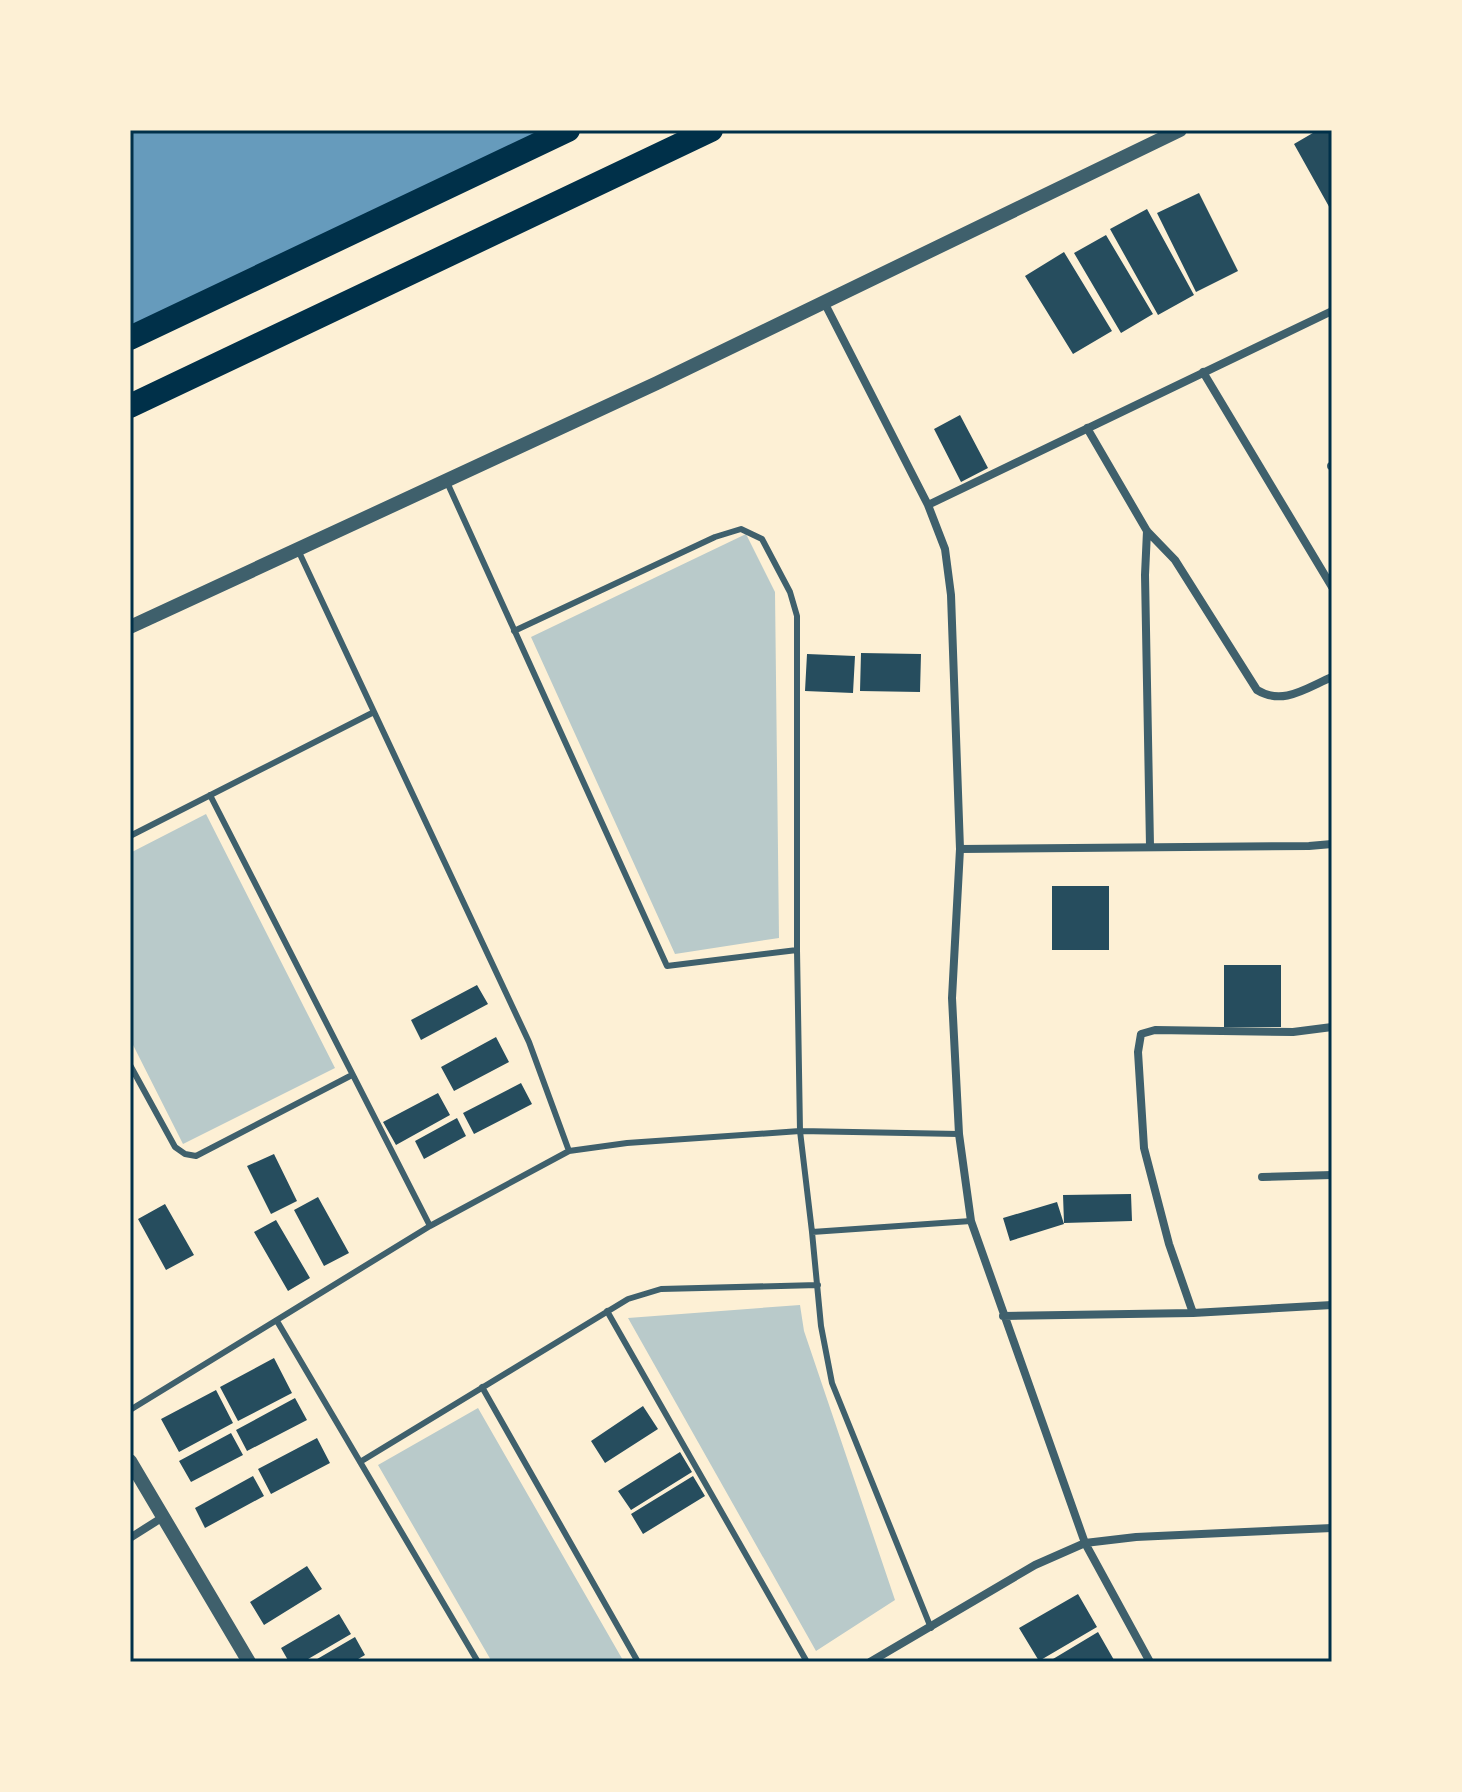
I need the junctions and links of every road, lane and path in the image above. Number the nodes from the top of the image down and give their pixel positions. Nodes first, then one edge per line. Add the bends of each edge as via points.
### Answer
1 (568, 130) edge
2 (711, 130) edge
3 (1180, 130) edge
4 (824, 302) junction
5 (1332, 311) edge
6 (130, 338) edge
7 (1203, 372) junction
8 (130, 406) edge
9 (1087, 428) junction
10 (446, 480) junction
11 (928, 505) junction
12 (1147, 531) junction
13 (298, 549) junction
14 (1332, 587) edge
15 (130, 627) edge
16 (514, 631) junction
17 (1332, 677) edge
18 (374, 712) junction
19 (210, 795) junction
20 (130, 836) edge
21 (1332, 844) edge
22 (1150, 846) junction
23 (960, 849) junction
24 (797, 950) junction
25 (1332, 1027) edge
26 (130, 1065) edge
27 (352, 1075) junction
28 (800, 1131) junction
29 (959, 1134) junction
30 (569, 1151) junction
31 (1332, 1175) edge
32 (1262, 1177) dead end
33 (971, 1221) junction
34 (430, 1226) junction
35 (812, 1232) junction
36 (818, 1285) junction
37 (1332, 1305) edge
38 (607, 1311) junction
39 (1193, 1313) junction
40 (1003, 1316) junction
41 (277, 1321) junction
42 (482, 1387) junction
43 (130, 1410) edge
44 (130, 1461) edge
45 (360, 1462) junction
46 (163, 1517) junction
47 (1332, 1528) edge
48 (130, 1538) edge
49 (1085, 1543) junction
50 (931, 1628) junction
51 (249, 1662) edge
52 (478, 1662) edge
53 (638, 1662) edge
54 (807, 1662) edge
55 (870, 1662) edge
56 (1150, 1662) edge

1 - 6 highway
2 - 8 highway
3 - 4 street
4 - 10 street
4 - 11 street
5 - 7 street
7 - 9 street
7 - 14 street
9 - 11 street
9 - 12 street
10 - 13 street
10 - 16 lane
11 - 23 street via 945,549 951,595
12 - 17 street via 1175,560 1257,690 1270,698 1285,697
12 - 22 street
13 - 15 street
13 - 18 lane
16 - 24 lane via 667,966
16 - 24 lane via 715,537 741,529 762,539 797,616
18 - 19 lane
18 - 30 lane via 529,1042
19 - 20 lane
19 - 27 lane
21 - 22 street
22 - 23 street
23 - 29 street via 952,998
24 - 28 lane
25 - 39 street via 1141,1034 1144,1148
26 - 27 lane via 175,1147 196,1156
27 - 34 lane
28 - 29 lane
28 - 30 lane
28 - 35 lane
29 - 33 street
30 - 34 lane
31 - 32 street
33 - 35 lane
33 - 40 street
34 - 41 lane
35 - 36 lane
36 - 38 lane via 661,1289
36 - 50 lane via 832,1383
37 - 39 street
38 - 42 lane
38 - 54 lane
39 - 40 street
40 - 49 street
41 - 43 lane
41 - 45 lane
42 - 45 lane
42 - 53 lane
44 - 46 street
45 - 52 lane
46 - 48 street
46 - 51 street
47 - 49 street
49 - 50 street via 1035,1565
49 - 56 street
50 - 55 street

